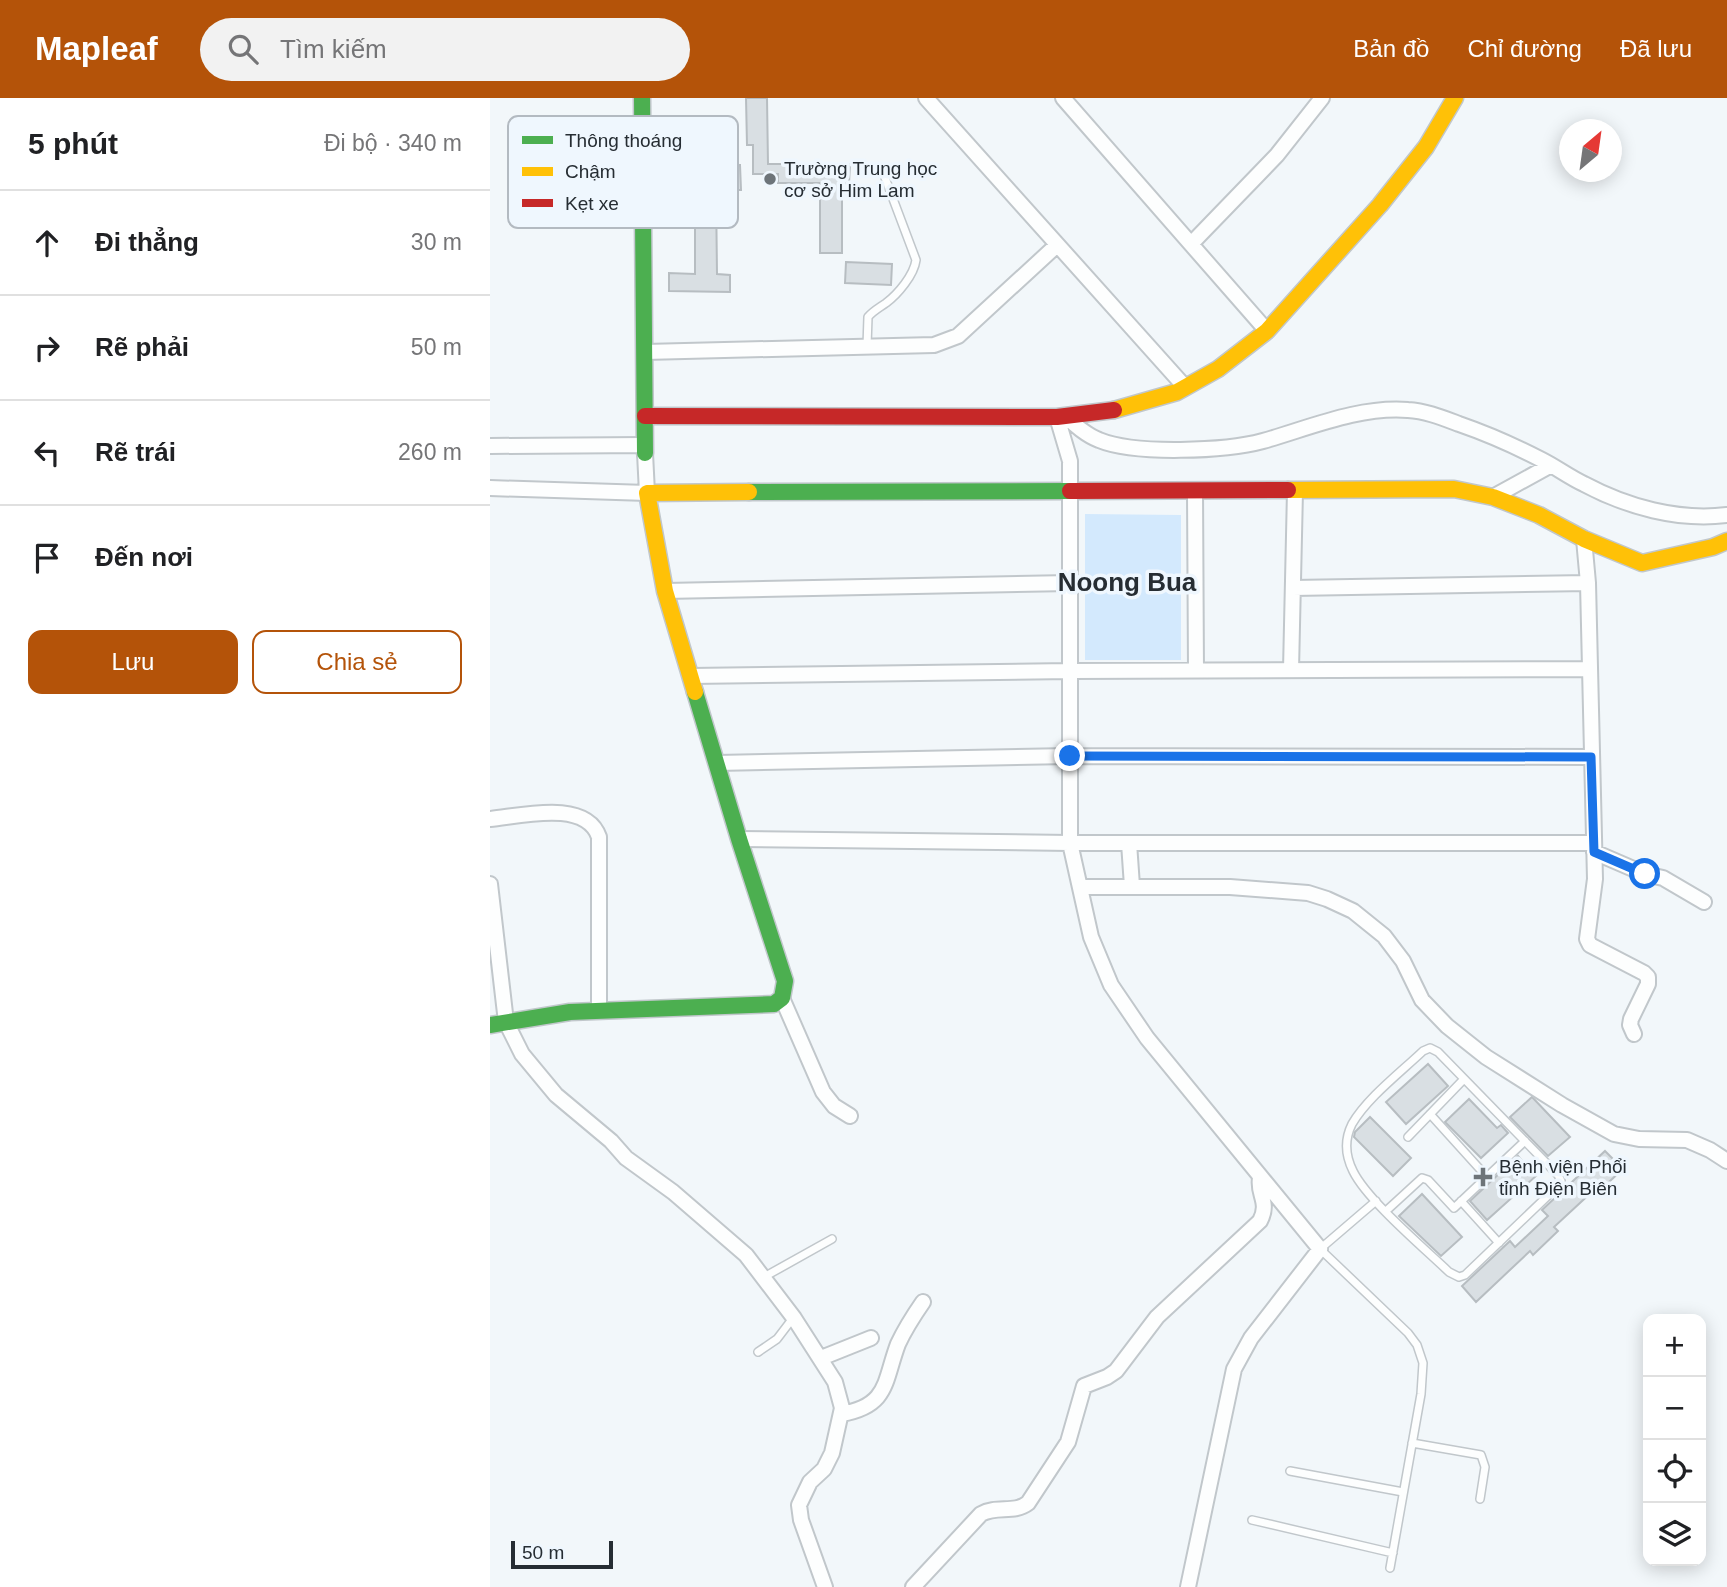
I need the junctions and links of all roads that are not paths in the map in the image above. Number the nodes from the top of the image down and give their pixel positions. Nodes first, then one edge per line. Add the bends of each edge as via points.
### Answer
1 (642, 98) edge
2 (926, 98) edge
3 (1063, 98) edge
4 (1322, 98) edge
5 (1455, 98) edge
6 (642, 116) edge
7 (881, 167) dead end
8 (644, 228) edge
9 (1191, 244) junction
10 (1057, 245) junction
11 (1267, 331) junction
12 (867, 346) junction
13 (645, 352) junction
14 (1185, 387) junction
15 (645, 416) junction
16 (1061, 416) junction
17 (490, 446) edge
18 (645, 449) junction
19 (1549, 467) junction
20 (490, 488) edge
21 (1195, 491) junction
22 (1295, 491) junction
23 (1069, 492) junction
24 (647, 493) junction
25 (1493, 497) junction
26 (1727, 515) edge
27 (1584, 539) junction
28 (1727, 541) edge
29 (1070, 583) junction
30 (1588, 583) junction
31 (1293, 588) junction
32 (666, 591) junction
33 (1590, 669) junction
34 (1291, 670) junction
35 (1070, 671) junction
36 (1196, 671) junction
37 (691, 676) junction
38 (1070, 756) junction
39 (1591, 757) junction
40 (718, 763) junction
41 (490, 819) edge
42 (739, 839) junction
43 (1070, 843) junction
44 (1129, 843) junction
45 (1594, 848) junction
46 (490, 884) edge
47 (1132, 886) junction
48 (1081, 887) junction
49 (1704, 902) dead end
50 (782, 998) junction
51 (599, 1011) junction
52 (498, 1024) edge
53 (1634, 1034) dead end
54 (1464, 1079) junction
55 (1430, 1114) junction
56 (850, 1116) dead end
57 (1408, 1137) dead end
58 (1525, 1141) junction
59 (1727, 1161) edge
60 (1261, 1177) junction
61 (1487, 1177) junction
62 (1376, 1200) junction
63 (1461, 1202) junction
64 (1386, 1210) junction
65 (832, 1240) dead end
66 (1499, 1243) junction
67 (1320, 1249) junction
68 (764, 1277) junction
69 (923, 1302) dead end
70 (794, 1318) junction
71 (871, 1338) dead end
72 (758, 1352) dead end
73 (821, 1358) junction
74 (841, 1414) junction
75 (1412, 1443) junction
76 (1290, 1471) dead end
77 (1403, 1492) junction
78 (1480, 1499) dead end
79 (1252, 1520) dead end
80 (1393, 1553) junction
81 (1390, 1568) dead end
82 (825, 1587) edge
83 (914, 1587) edge
84 (1188, 1587) edge

1 - 6 street
2 - 10 street
3 - 9 street
4 - 9 street via 1277,155
5 - 11 street via 1426,147 1380,205
7 - 12 lane via 916,260 915,268 889,301 868,317
8 - 13 street
9 - 11 street
10 - 12 street via 958,336 934,345
10 - 14 street
11 - 14 street
12 - 13 street
13 - 15 street
14 - 16 street via 1126,408
15 - 16 street
15 - 18 street
16 - 19 street via 1088,435 1117,445 1227,449 1345,418 1408,410 1480,431
16 - 23 street via 1070,461
17 - 18 street
18 - 24 street
19 - 25 street
19 - 26 street via 1656,512 1707,518
20 - 24 street
21 - 22 street
21 - 23 street
21 - 36 street
22 - 25 street via 1454,489
22 - 31 street
23 - 24 street
23 - 29 street
24 - 32 street
25 - 27 street
27 - 28 street via 1642,563
27 - 30 street
29 - 32 street
29 - 35 street
30 - 31 street
30 - 33 street
31 - 34 street
32 - 37 street
33 - 34 street
33 - 39 street
34 - 36 street
35 - 36 street
35 - 37 street
35 - 38 street
37 - 40 street
38 - 39 street
38 - 40 street
38 - 43 street
39 - 45 street
40 - 42 street
41 - 51 street via 567,813 596,828
42 - 43 street
42 - 50 street via 779,957 785,981
43 - 44 street
43 - 48 street
44 - 45 street
44 - 47 street
45 - 49 street
45 - 53 street via 1594,901 1587,940 1648,977 1631,1019
46 - 52 street
47 - 48 street
47 - 59 street via 1308,893 1353,911 1384,936 1403,961 1422,1000 1486,1058 1614,1134 1688,1140
48 - 60 street via 1091,937 1111,985 1147,1038
50 - 51 street via 774,1004
50 - 56 street via 823,1093
51 - 52 street
52 - 68 street via 556,1095 746,1255
54 - 55 lane
54 - 58 lane
54 - 62 lane via 1430,1048 1360,1112 1351,1127 1347,1158 1353,1173
55 - 57 lane
55 - 61 lane
58 - 61 lane
58 - 66 lane via 1561,1181
60 - 67 street
60 - 83 street via 1265,1209 1260,1221 1157,1317 1116,1371 1084,1386 1068,1442 1028,1503 981,1514
61 - 63 lane
62 - 64 lane
62 - 67 lane
63 - 64 lane via 1451,1208 1422,1178
63 - 66 lane
64 - 66 lane via 1455,1275 1465,1275
65 - 68 lane
67 - 75 lane via 1408,1333 1421,1354 1421,1394
67 - 84 street via 1251,1338 1234,1369
68 - 70 street
69 - 74 street via 902,1336 884,1389 865,1407
70 - 72 lane via 777,1339
70 - 73 street
71 - 73 street
73 - 74 street via 835,1382
74 - 82 street via 828,1462 810,1482 799,1505
75 - 77 lane
75 - 78 lane via 1480,1455 1485,1467
76 - 77 lane
77 - 80 lane
79 - 80 lane
80 - 81 lane

